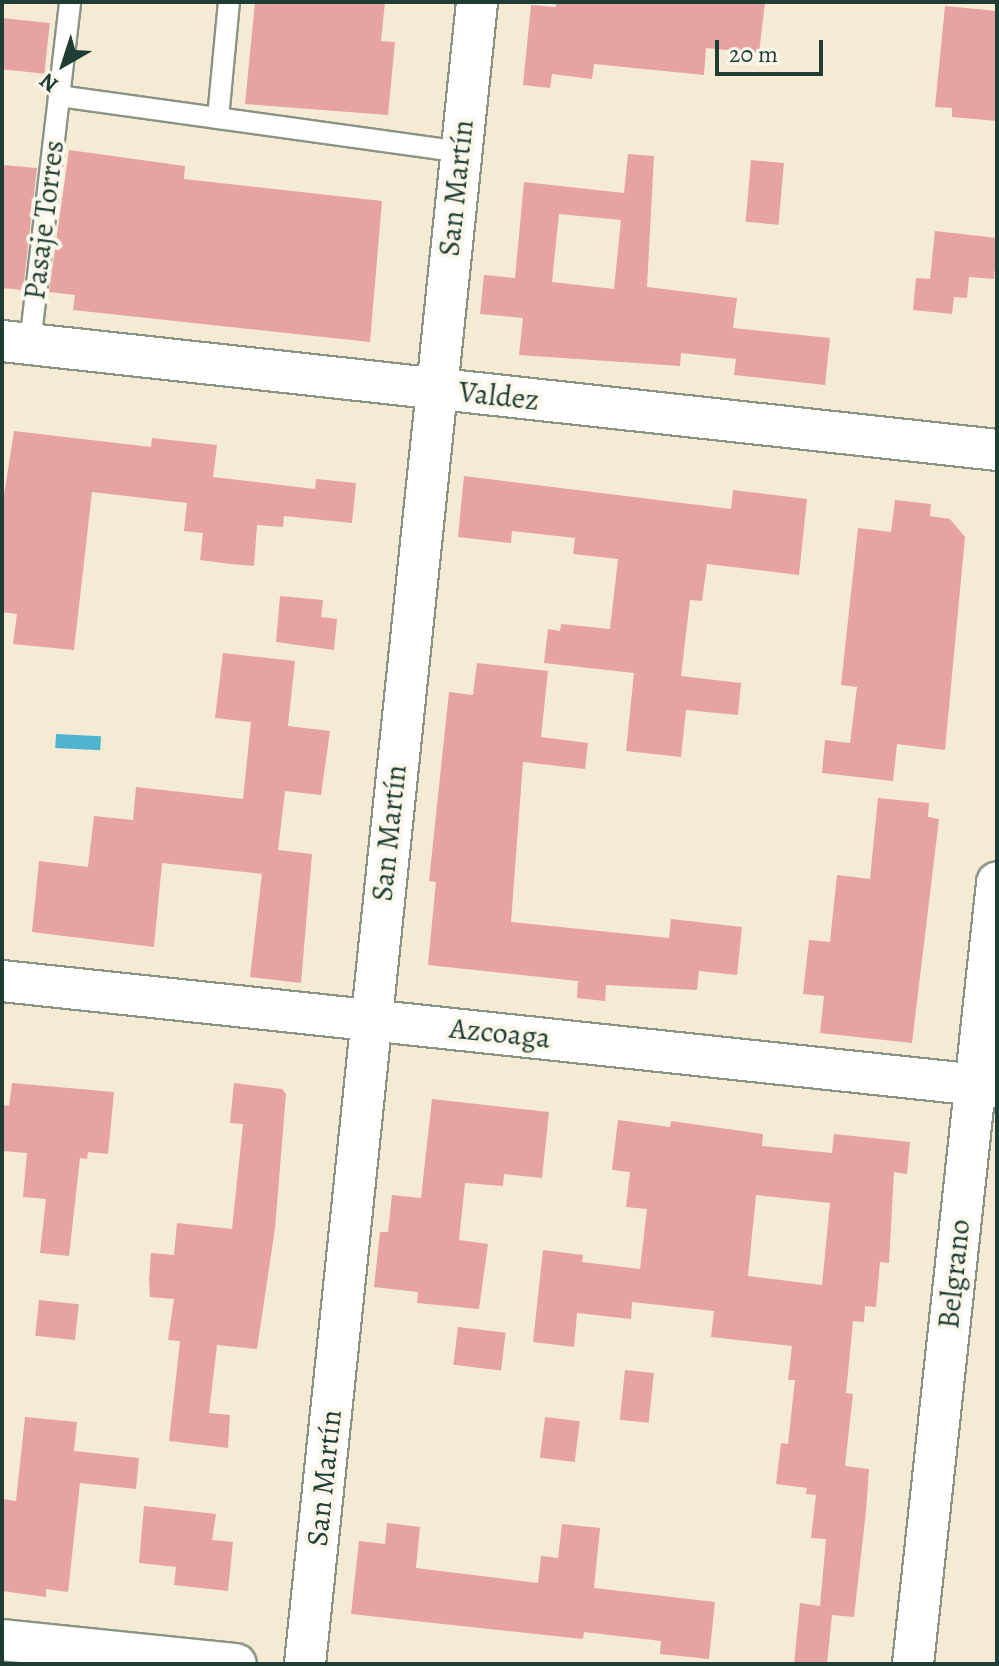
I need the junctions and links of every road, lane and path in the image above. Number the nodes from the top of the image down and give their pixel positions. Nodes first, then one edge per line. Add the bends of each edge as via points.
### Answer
1 (70, 2) edge
2 (229, 2) edge
3 (477, 2) edge
4 (59, 96) junction
5 (218, 118) junction
6 (460, 152) junction
7 (16, 342) edge
8 (434, 389) junction
9 (997, 450) edge
10 (997, 883) edge
11 (2, 981) edge
12 (369, 1019) junction
13 (985, 1086) edge
14 (2, 1640) edge
15 (236, 1664) edge
16 (305, 1664) edge
17 (913, 1664) edge

1 - 4 lane, Pasaje Torres
2 - 5 lane
3 - 6 street, San Martín
4 - 5 lane
4 - 7 lane, Pasaje Torres
5 - 6 lane
6 - 8 street, San Martín
7 - 8 street, Valdez
8 - 9 street, Valdez
8 - 12 street, San Martín
10 - 13 street, Belgrano
11 - 12 street, Azcoaga
12 - 13 street, Azcoaga
12 - 16 street, San Martín
13 - 17 street, Belgrano
14 - 15 street

